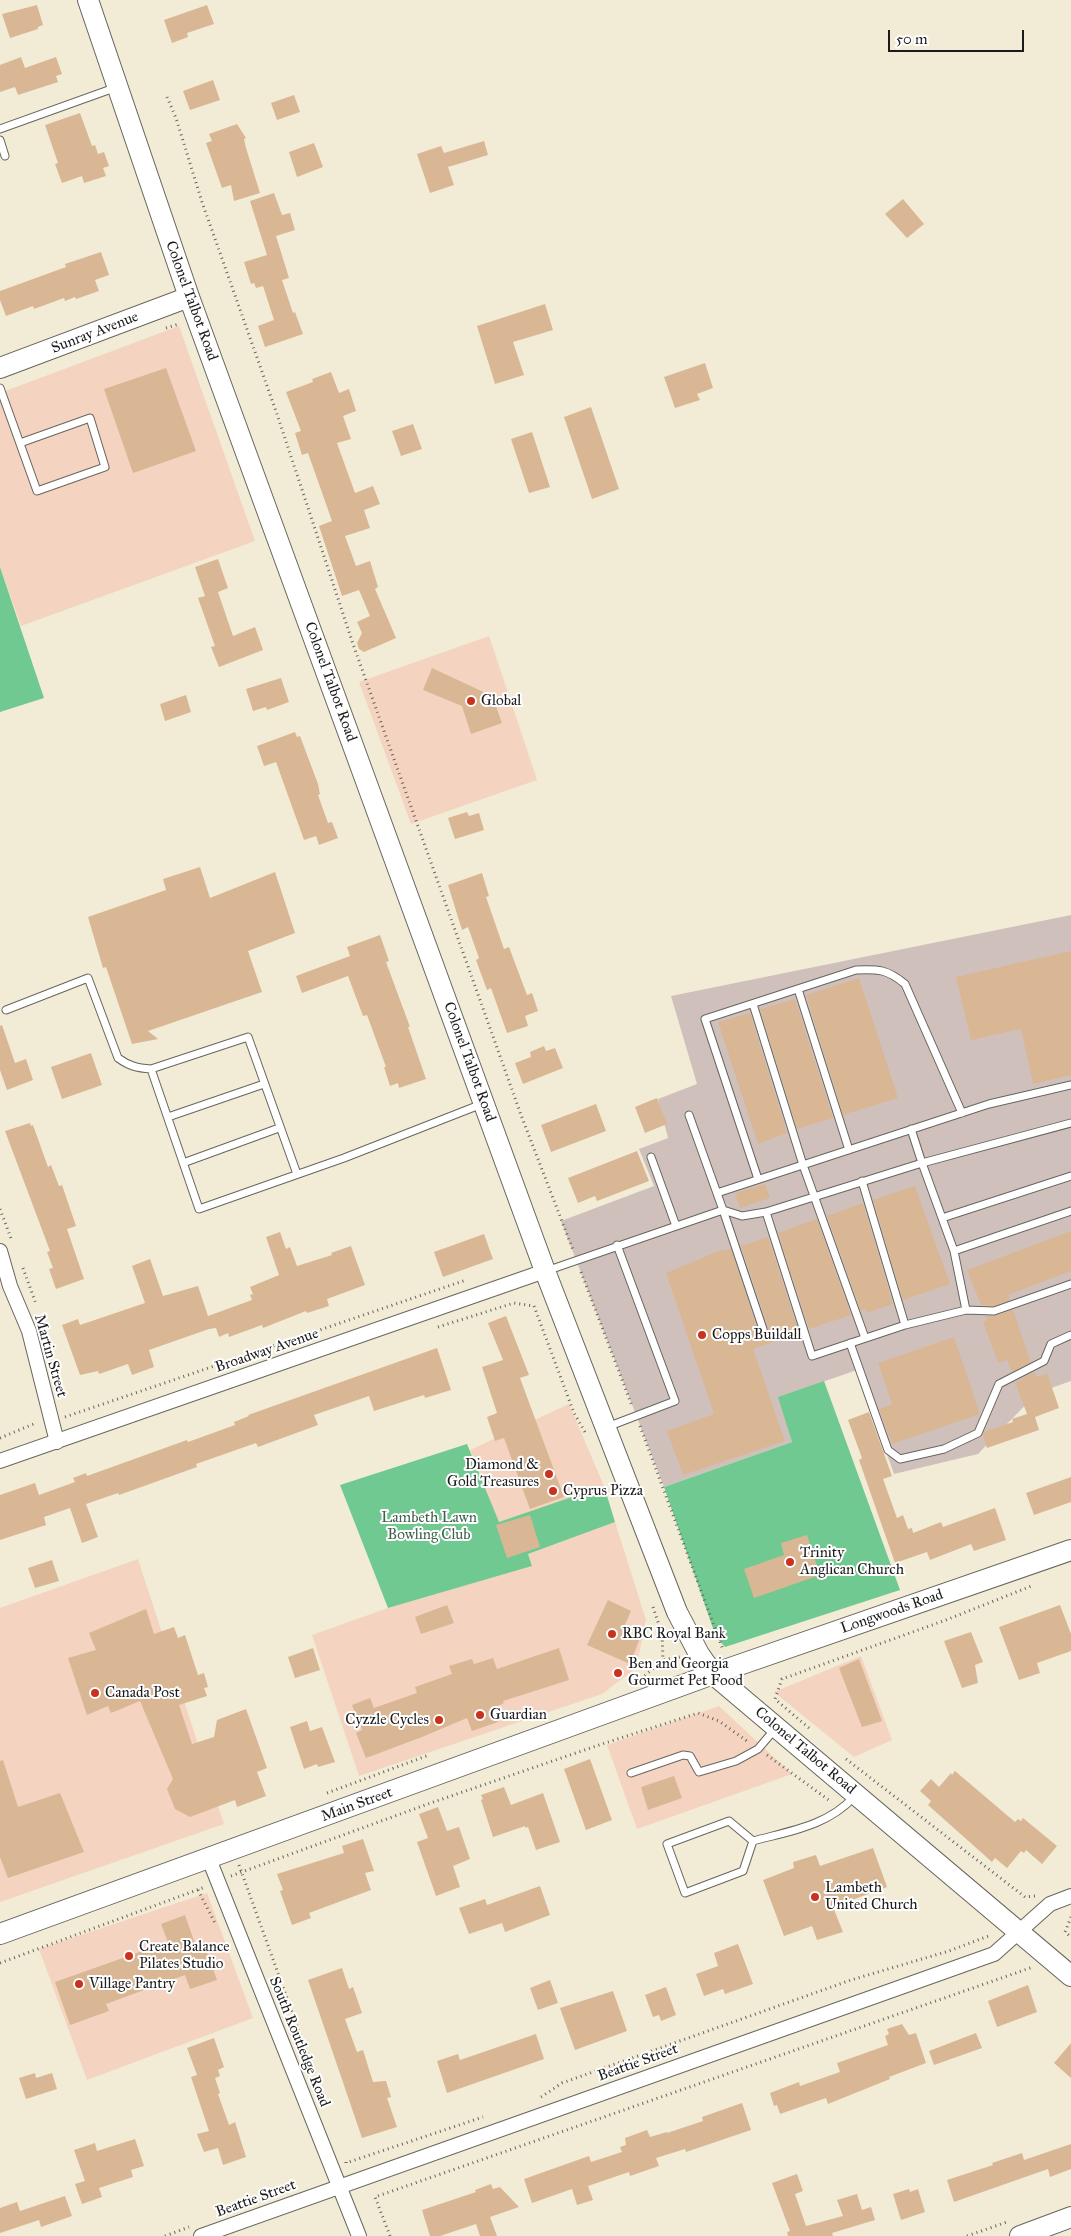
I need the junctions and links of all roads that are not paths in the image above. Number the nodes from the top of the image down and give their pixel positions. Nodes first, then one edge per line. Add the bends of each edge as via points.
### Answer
1 (88, 0) edge
2 (117, 86) junction
3 (0, 128) edge
4 (0, 140) edge
5 (5, 156) dead end
6 (189, 297) junction
7 (0, 368) edge
8 (0, 388) edge
9 (20, 443) junction
10 (798, 989) junction
11 (753, 1004) junction
12 (6, 1010) dead end
13 (151, 1069) junction
14 (264, 1084) junction
15 (1071, 1085) edge
16 (484, 1103) junction
17 (962, 1113) junction
18 (689, 1115) dead end
19 (168, 1117) junction
20 (1071, 1123) edge
21 (279, 1128) junction
22 (911, 1129) junction
23 (849, 1150) junction
24 (651, 1157) dead end
25 (183, 1163) junction
26 (922, 1163) junction
27 (803, 1165) junction
28 (297, 1174) junction
29 (1071, 1176) edge
30 (758, 1179) junction
31 (862, 1181) junction
32 (717, 1193) junction
33 (815, 1197) junction
34 (723, 1210) junction
35 (1071, 1211) edge
36 (766, 1212) junction
37 (942, 1218) junction
38 (676, 1226) junction
39 (617, 1245) junction
40 (0, 1251) edge
41 (954, 1251) junction
42 (546, 1271) junction
43 (1071, 1284) edge
44 (966, 1310) junction
45 (905, 1325) junction
46 (763, 1329) dead end
47 (1071, 1335) edge
48 (865, 1338) junction
49 (850, 1343) junction
50 (606, 1427) junction
51 (57, 1442) junction
52 (0, 1461) edge
53 (1071, 1550) edge
54 (713, 1674) junction
55 (776, 1727) junction
56 (631, 1774) dead end
57 (856, 1794) junction
58 (753, 1841) junction
59 (209, 1860) junction
60 (1071, 1896) edge
61 (1018, 1932) junction
62 (0, 1934) edge
63 (1071, 1976) edge
64 (340, 2186) junction
65 (1071, 2217) edge
66 (196, 2231) edge
67 (359, 2236) edge
68 (1020, 2236) edge

1 - 2 main road, Colonel Talbot Road
2 - 3 lane
2 - 6 main road, Colonel Talbot Road
4 - 5 lane
6 - 7 main road, Sunray Avenue
6 - 16 main road, Colonel Talbot Road
8 - 9 lane
9 - 9 lane via 37,491 105,467 90,418
10 - 11 lane
10 - 17 lane via 856,970 878,969 893,974 905,984
10 - 23 lane
11 - 27 lane
11 - 30 lane via 705,1019
12 - 13 lane via 88,978 118,1058 137,1068
13 - 14 lane via 248,1037
13 - 19 lane
14 - 19 lane
14 - 21 lane
15 - 17 lane
16 - 28 lane
16 - 42 main road, Colonel Talbot Road
17 - 22 lane
18 - 32 lane
19 - 25 lane
20 - 26 lane
21 - 25 lane
21 - 28 lane
22 - 23 lane
22 - 26 lane
23 - 27 lane
24 - 38 lane
25 - 28 lane via 199,1208
26 - 31 lane
26 - 37 lane
27 - 30 lane
27 - 33 lane
29 - 37 lane
30 - 32 lane
31 - 33 lane
31 - 45 lane
32 - 34 lane
33 - 36 lane
33 - 48 lane
34 - 36 lane via 742,1216
34 - 38 lane
34 - 46 lane
35 - 41 lane
36 - 49 lane via 812,1356
37 - 41 lane
38 - 39 lane
39 - 42 lane
39 - 50 lane via 675,1402
40 - 51 street, Martin Street via 10,1286 29,1331
41 - 44 lane
42 - 50 main road, Colonel Talbot Road
42 - 51 street, Broadway Avenue
43 - 44 lane via 994,1311
44 - 45 lane
45 - 48 lane
47 - 49 lane via 1051,1344 1044,1361 999,1384 978,1433 944,1449 900,1459 888,1450
48 - 49 lane
50 - 54 main road, Colonel Talbot Road via 677,1612
51 - 52 street, Broadway Avenue
53 - 54 main road, Longwoods Road
54 - 55 main road, Colonel Talbot Road
54 - 59 main road, Main Street
55 - 56 lane via 758,1749 736,1761 699,1772 690,1756 683,1755
55 - 57 main road, Colonel Talbot Road
57 - 58 lane via 842,1810 820,1822
57 - 61 main road, Colonel Talbot Road
58 - 58 lane via 729,1821 667,1844 685,1893 743,1871
59 - 62 main road, Main Street
59 - 64 street, South Routledge Road
60 - 61 street, Beattie Street via 1050,1904
61 - 63 main road, Colonel Talbot Road
61 - 64 street, Beattie Street via 994,1954
64 - 66 street, Beattie Street
64 - 67 street, South Routledge Road
65 - 68 main road

